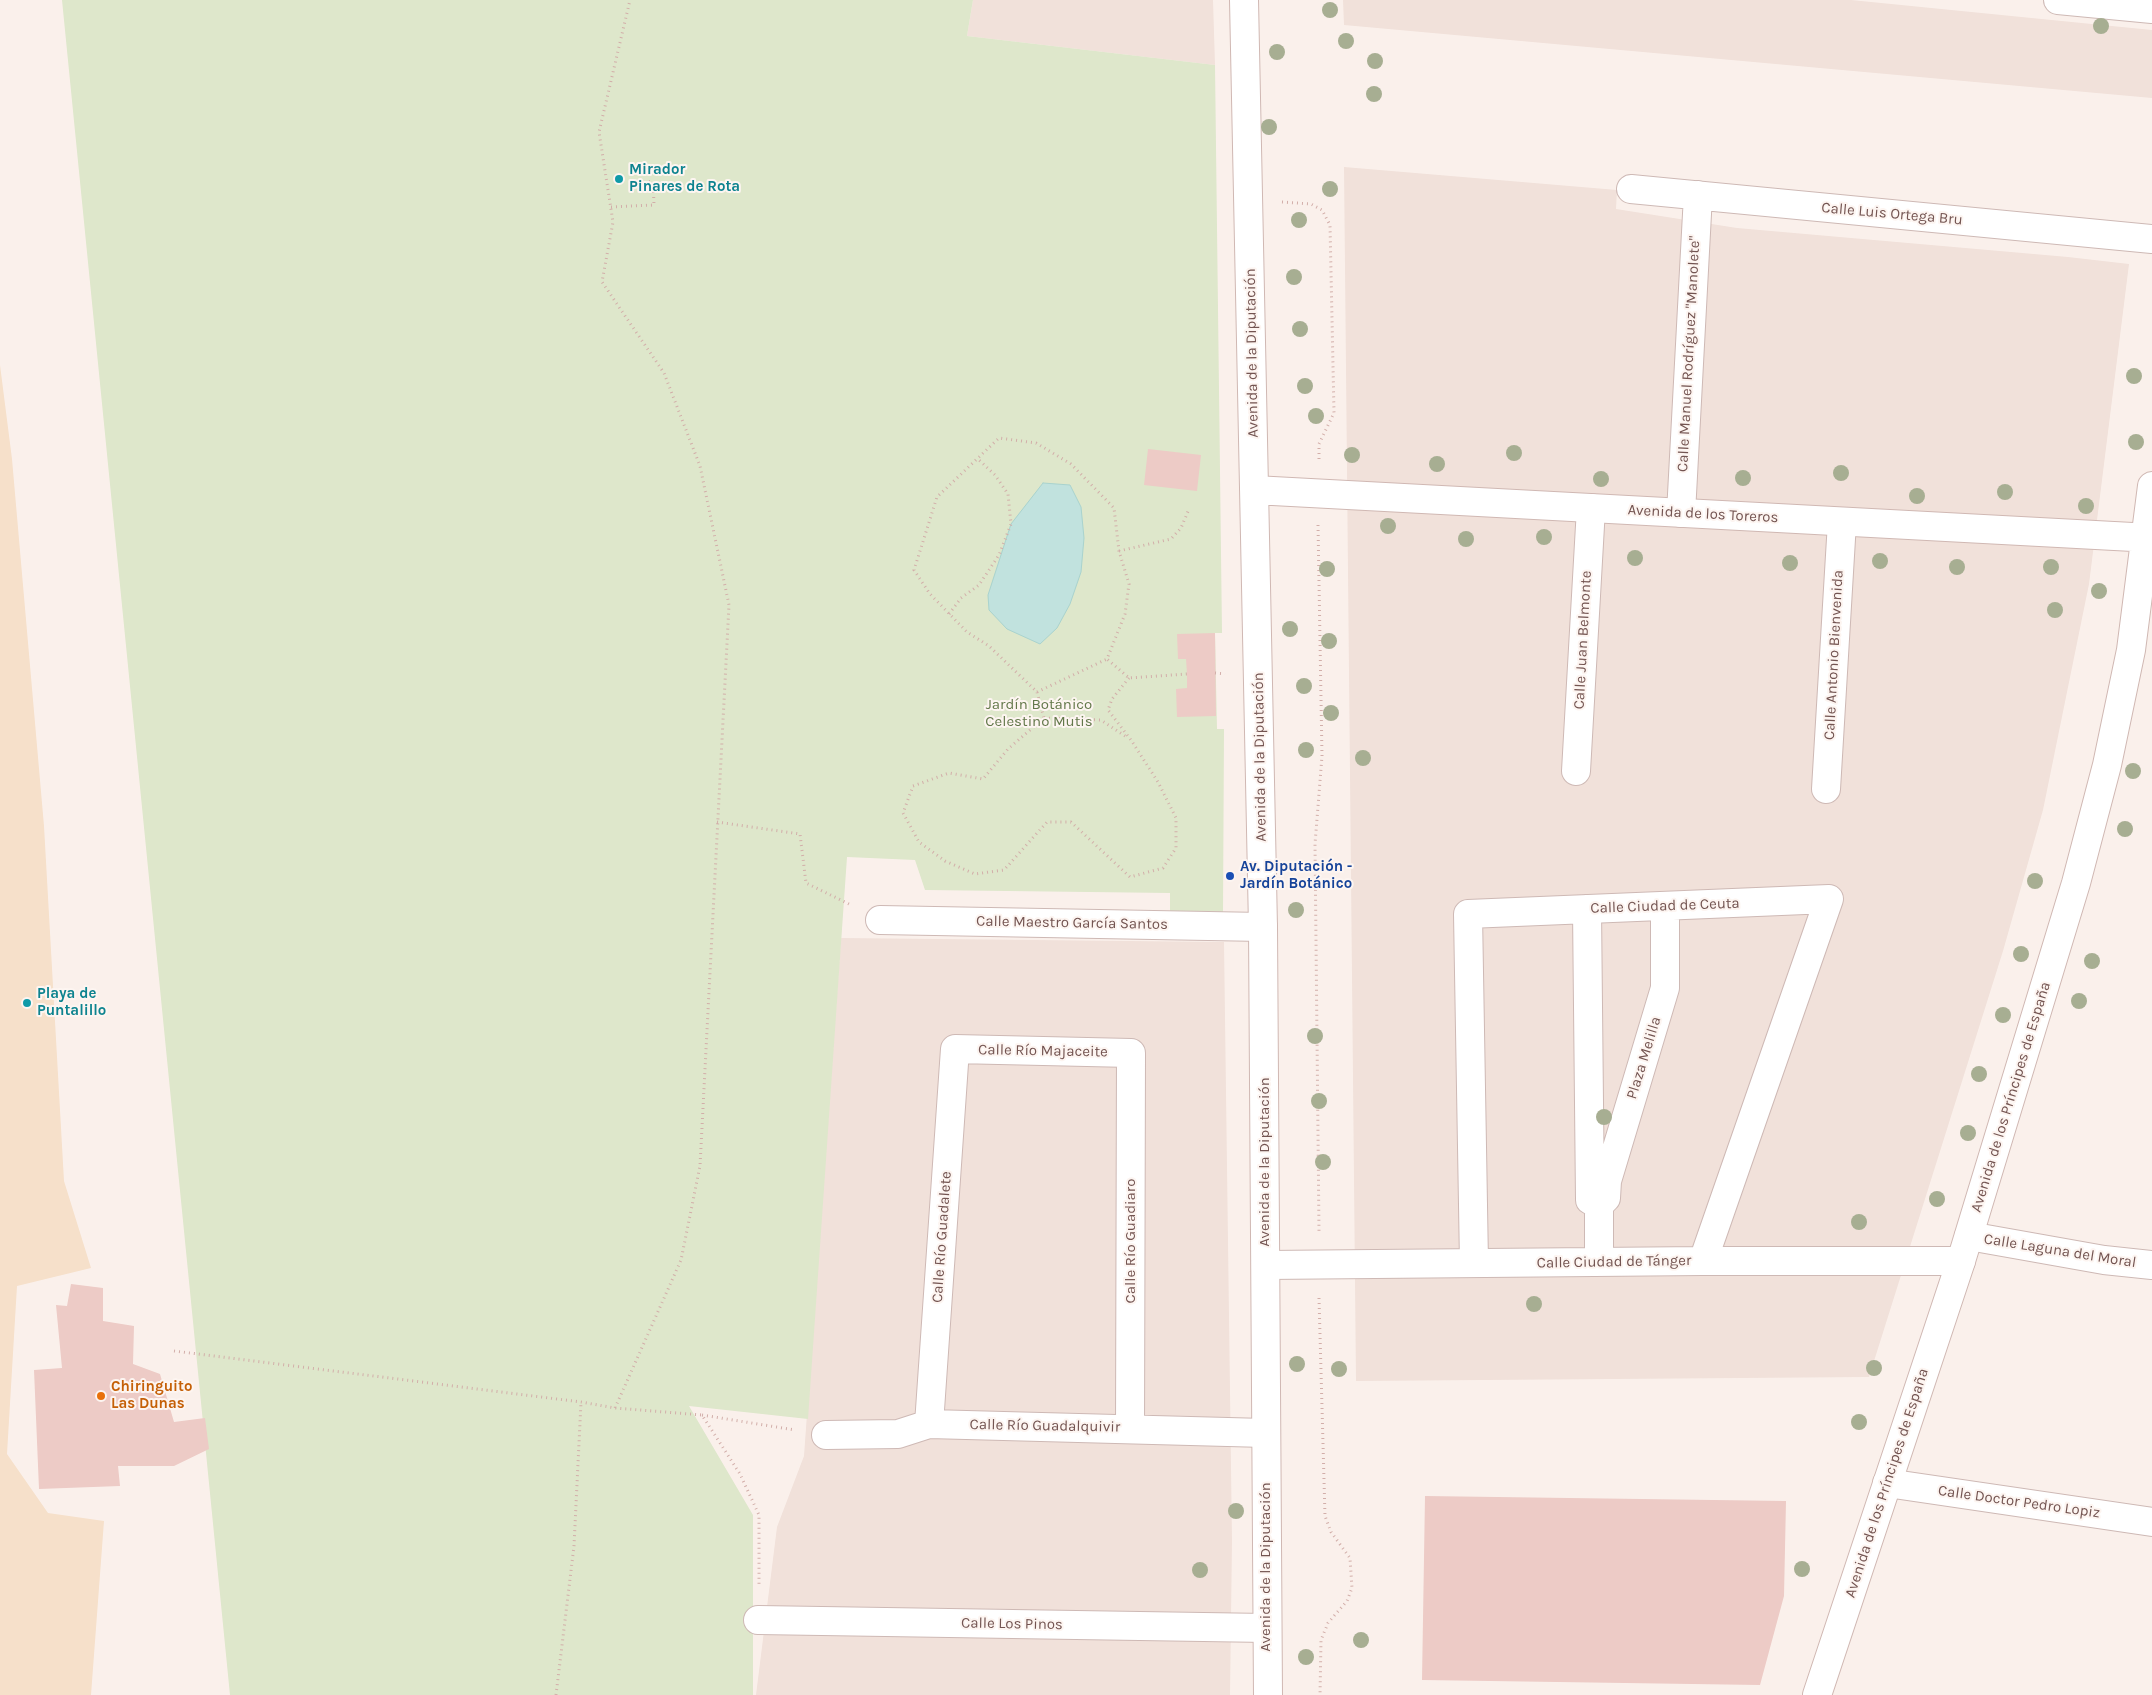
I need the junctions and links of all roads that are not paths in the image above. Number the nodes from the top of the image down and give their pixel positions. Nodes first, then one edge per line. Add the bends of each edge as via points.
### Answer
1 (1244, 0) edge
2 (2058, 0) edge
3 (2152, 9) edge
4 (1631, 189) dead end
5 (1698, 196) junction
6 (2152, 239) edge
7 (2152, 486) edge
8 (1254, 490) junction
9 (1591, 508) junction
10 (1681, 513) junction
11 (1842, 522) junction
12 (2149, 538) edge
13 (1576, 771) dead end
14 (1826, 789) dead end
15 (1665, 906) junction
16 (1587, 909) junction
17 (880, 920) road end
18 (1263, 927) junction
19 (955, 1050) joint
20 (1131, 1053) joint
21 (1599, 1206) junction
22 (1965, 1249) junction
23 (1703, 1261) junction
24 (1599, 1262) junction
25 (1474, 1263) junction
26 (1266, 1265) junction
27 (2152, 1265) edge
28 (929, 1424) junction
29 (1130, 1429) junction
30 (1265, 1433) junction
31 (826, 1435) road end
32 (1887, 1483) junction
33 (2152, 1522) edge
34 (758, 1620) road end
35 (1266, 1628) junction
36 (1268, 1695) edge
37 (1817, 1695) edge

1 - 8 street, Avenida de la Diputación
2 - 3 street
4 - 5 street, Calle Luis Ortega Bru
5 - 6 street, Calle Luis Ortega Bru
5 - 10 street, Calle Manuel Rodríguez "Manolete"
7 - 12 street, Avenida de los Príncipes de España
8 - 9 street, Avenida de los Toreros
8 - 18 street, Avenida de la Diputación
9 - 10 street, Avenida de los Toreros
9 - 13 street, Calle Juan Belmonte
10 - 11 street, Avenida de los Toreros
11 - 12 street, Avenida de los Toreros
11 - 14 street, Calle Antonio Bienvenida
12 - 22 street, Avenida de los Príncipes de España via 2131,650 2107,765 2076,883
15 - 16 street, Calle Ciudad de Ceuta
15 - 21 street, Plaza Melilla via 1665,988 1608,1181 1606,1198
15 - 23 street, Calle Ciudad de Ceuta via 1829,899
16 - 21 street, Plaza Melilla via 1590,1200
16 - 25 street, Calle Ciudad de Ceuta via 1468,914
17 - 18 street, Calle Maestro García Santos
18 - 26 street, Avenida de la Diputación
19 - 20 street, Calle Río Majaceite
19 - 28 street, Calle Río Guadalete
20 - 29 street, Calle Río Guadiaro
21 - 24 street, Plaza Melilla
22 - 23 street, Calle Ciudad de Tánger
22 - 27 street, Calle Laguna del Moral
22 - 32 street, Avenida de los Príncipes de España
23 - 24 street, Calle Ciudad de Tánger
24 - 25 street, Calle Ciudad de Tánger
25 - 26 street, Calle Ciudad de Tánger
26 - 30 street, Avenida de la Diputación
28 - 29 street, Calle Río Guadalquivir
28 - 31 street, Calle Río Guadalquivir via 898,1434
29 - 30 street, Calle Río Guadalquivir
30 - 35 street, Avenida de la Diputación
32 - 33 street, Calle Doctor Pedro Lopiz
32 - 37 street, Avenida de los Príncipes de España
34 - 35 street, Calle Los Pinos
35 - 36 street, Avenida de la Diputación

